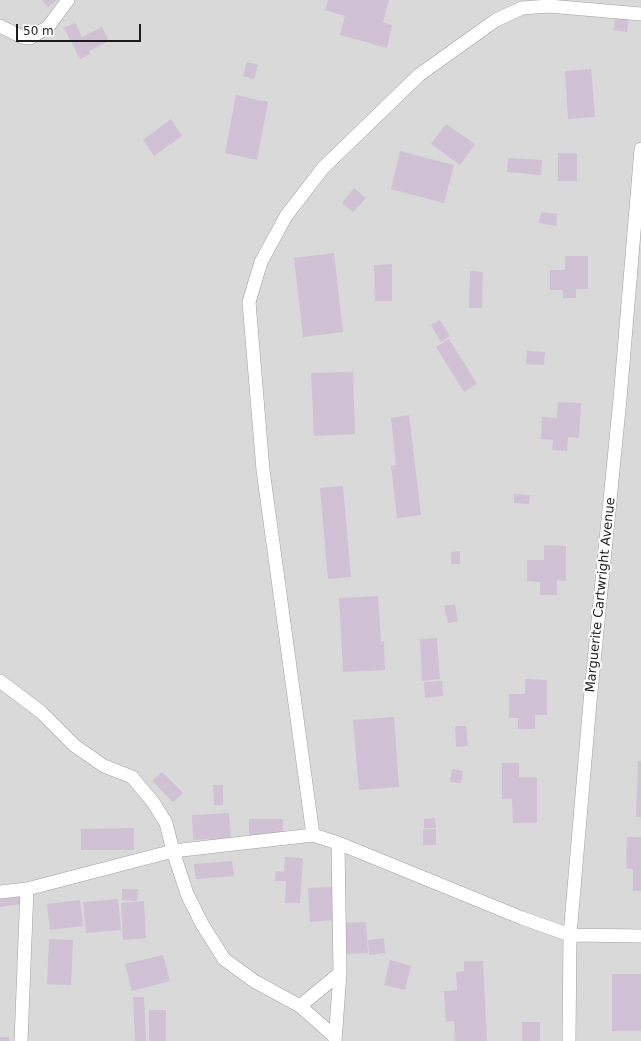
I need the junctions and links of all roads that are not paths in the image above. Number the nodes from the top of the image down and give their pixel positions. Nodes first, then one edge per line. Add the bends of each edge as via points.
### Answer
1 (68, 0) edge
2 (641, 14) edge
3 (0, 26) edge
4 (641, 149) edge
5 (0, 681) edge
6 (313, 835) junction
7 (338, 843) junction
8 (173, 851) junction
9 (27, 889) junction
10 (0, 892) edge
11 (570, 935) junction
12 (641, 936) edge
13 (340, 973) junction
14 (300, 1006) junction
15 (336, 1039) edge
16 (21, 1041) edge
17 (568, 1041) edge

1 - 3 street via 48,26 30,38 22,37
2 - 6 street via 549,6 522,8 496,20 419,75 323,168 286,216 261,262 249,302 263,470
4 - 11 street, Marguerite Cartwright Avenue
5 - 8 street via 41,712 75,746 104,766 132,777 153,802 166,823
6 - 7 street
6 - 8 street
7 - 11 street
7 - 13 street
8 - 9 street
8 - 14 street via 187,894 224,959 254,981
9 - 10 street
9 - 16 street
11 - 12 street
11 - 17 street, Marguerite Cartwright Avenue
13 - 14 street
13 - 15 street
14 - 15 street

